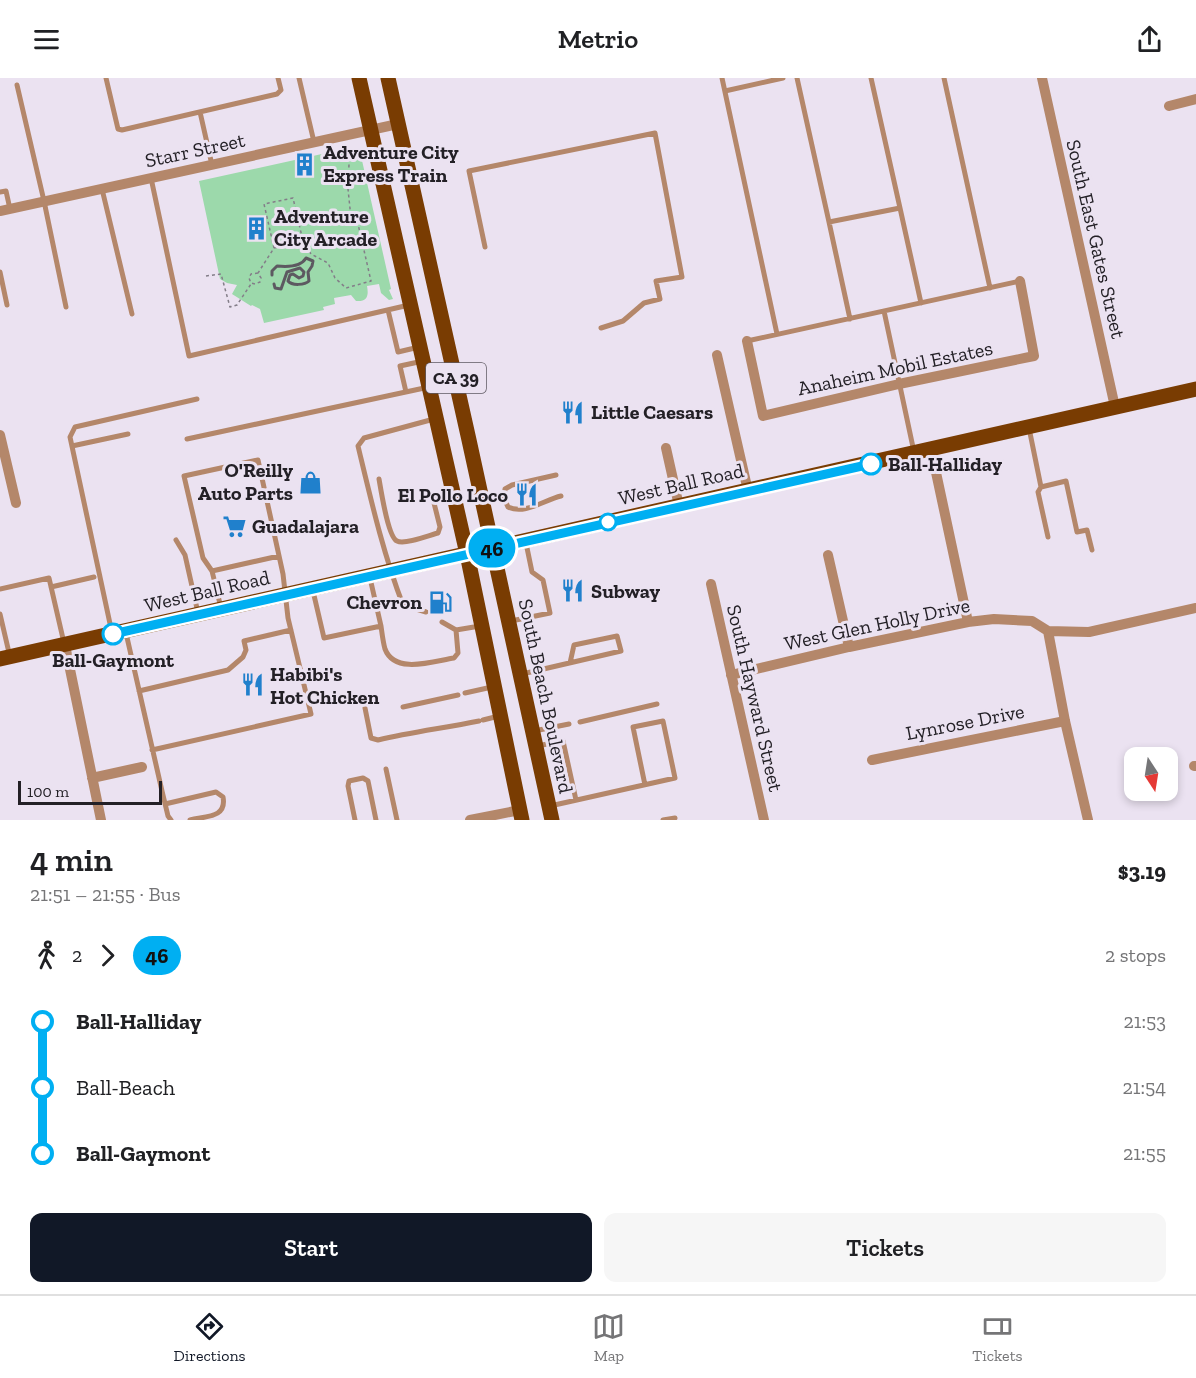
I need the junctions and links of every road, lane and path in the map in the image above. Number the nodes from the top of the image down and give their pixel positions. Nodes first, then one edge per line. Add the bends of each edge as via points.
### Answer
1 (106, 78) edge
2 (278, 78) edge
3 (298, 78) edge
4 (359, 78) edge
5 (388, 78) edge
6 (722, 78) edge
7 (783, 78) edge
8 (797, 78) edge
9 (871, 78) edge
10 (944, 78) edge
11 (1042, 78) edge
12 (17, 85) dead end
13 (724, 91) junction
14 (1196, 99) edge
15 (1169, 106) dead end
16 (200, 112) junction
17 (398, 124) junction
18 (371, 129) junction
19 (314, 142) junction
20 (349, 164) dead end
21 (212, 165) junction
22 (151, 178) junction
23 (102, 189) junction
24 (0, 192) edge
25 (44, 201) junction
26 (900, 208) junction
27 (5, 210) edge
28 (829, 222) junction
29 (303, 241) junction
30 (485, 247) dead end
31 (274, 248) junction
32 (0, 272) edge
33 (258, 273) junction
34 (206, 276) dead end
35 (1020, 281) joint
36 (252, 283) junction
37 (990, 288) junction
38 (921, 303) junction
39 (7, 305) dead end
40 (409, 305) junction
41 (66, 307) dead end
42 (388, 310) junction
43 (884, 311) junction
44 (132, 314) dead end
45 (850, 319) junction
46 (601, 328) dead end
47 (777, 334) junction
48 (747, 341) joint
49 (421, 354) junction
50 (717, 355) dead end
51 (899, 384) junction
52 (429, 387) junction
53 (1196, 389) edge
54 (406, 392) junction
55 (197, 399) dead end
56 (1115, 407) junction
57 (436, 419) junction
58 (1028, 427) junction
59 (128, 434) dead end
60 (0, 435) edge
61 (187, 439) dead end
62 (72, 446) junction
63 (666, 448) dead end
64 (932, 449) junction
65 (915, 454) junction
66 (556, 475) dead end
67 (379, 479) dead end
68 (1041, 487) junction
69 (748, 491) junction
70 (432, 495) dead end
71 (561, 496) dead end
72 (16, 503) dead end
73 (679, 506) junction
74 (1048, 537) dead end
75 (176, 540) dead end
76 (525, 541) junction
77 (493, 548) junction
78 (1092, 550) dead end
79 (466, 554) junction
80 (828, 555) dead end
81 (279, 556) junction
82 (212, 571) junction
83 (390, 571) junction
84 (370, 576) junction
85 (94, 577) dead end
86 (711, 584) dead end
87 (51, 587) junction
88 (0, 589) edge
89 (313, 589) junction
90 (286, 595) junction
91 (1196, 608) edge
92 (221, 610) junction
93 (426, 612) dead end
94 (0, 614) edge
95 (198, 615) junction
96 (509, 621) junction
97 (441, 622) dead end
98 (968, 622) junction
99 (481, 625) junction
100 (381, 626) junction
101 (291, 630) junction
102 (456, 630) junction
103 (1048, 631) junction
104 (119, 633) junction
105 (65, 645) junction
106 (849, 647) junction
107 (5, 658) edge
108 (570, 663) junction
109 (520, 674) junction
110 (731, 675) junction
111 (494, 686) junction
112 (139, 691) junction
113 (465, 693) dead end
114 (458, 695) dead end
115 (657, 704) dead end
116 (403, 707) dead end
117 (365, 708) dead end
118 (500, 716) junction
119 (1065, 721) junction
120 (580, 722) dead end
121 (569, 724) dead end
122 (534, 739) junction
123 (152, 750) junction
124 (872, 759) dead end
125 (142, 767) dead end
126 (386, 770) dead end
127 (92, 778) junction
128 (645, 785) junction
129 (576, 800) junction
130 (165, 804) junction
131 (550, 813) edge
132 (521, 815) edge
133 (675, 818) dead end
134 (101, 820) edge
135 (171, 820) edge
136 (190, 820) edge
137 (356, 820) edge
138 (376, 820) edge
139 (397, 820) edge
140 (470, 820) edge
141 (663, 820) edge
142 (764, 820) edge
143 (1088, 820) edge

1 - 16 lane via 118,129
2 - 16 lane via 277,94
3 - 19 lane
4 - 18 main road, CA 39
5 - 17 main road, CA 39
6 - 13 lane
7 - 13 lane
8 - 28 lane
9 - 26 lane
10 - 37 lane
11 - 56 street, South East Gates Street
12 - 25 lane
13 - 47 lane
14 - 15 street
16 - 21 lane
17 - 18 street, Starr Street
17 - 77 main road, South Beach Boulevard / CA 39
18 - 19 street, Starr Street
18 - 40 main road, CA 39
19 - 21 street, Starr Street
20 - 29 path via 351,218 358,224 371,281 346,288 335,278 328,263 311,254
21 - 22 street, Starr Street
22 - 23 street, Starr Street
22 - 42 lane via 189,357
23 - 25 street, Starr Street
23 - 44 lane
24 - 27 lane via 6,191
25 - 27 street, Starr Street
25 - 41 lane
26 - 28 lane
26 - 38 lane
28 - 45 lane
29 - 31 path
29 - 31 path via 293,198 264,204
30 - 46 lane via 469,171 655,133 682,277 656,281 660,299 644,303 623,321
31 - 33 path
32 - 39 lane
33 - 36 path via 251,274
33 - 36 path via 260,282
34 - 36 path via 221,274 230,307 237,305
35 - 37 lane
35 - 51 street, Anaheim Mobil Estates via 1034,356
37 - 38 lane
38 - 43 lane
40 - 42 lane
40 - 49 main road, CA 39
42 - 49 lane via 398,352
43 - 45 lane
43 - 51 lane
45 - 47 lane
47 - 48 lane
48 - 51 street, Anaheim Mobil Estates via 764,416
49 - 52 main road, CA 39
49 - 54 lane via 400,366
50 - 69 street
51 - 65 lane
52 - 54 lane
52 - 57 main road, CA 39
53 - 56 main road, West Ball Road
54 - 61 lane
55 - 62 lane via 75,427 70,437
56 - 58 main road, West Ball Road
57 - 79 main road, CA 39
57 - 83 lane via 364,438 359,443
58 - 64 main road, West Ball Road
58 - 68 lane
59 - 62 lane
60 - 72 street
62 - 104 lane
63 - 73 street
64 - 65 main road, West Ball Road
64 - 98 street
65 - 69 main road, West Ball Road
66 - 71 lane via 512,485 506,489 504,498 508,507 517,509
67 - 70 lane via 397,541 438,533 440,526
68 - 74 lane via 1038,492
68 - 78 lane via 1066,481 1077,532 1088,530
69 - 73 main road, West Ball Road
73 - 76 main road, West Ball Road
75 - 95 lane via 185,555
76 - 77 main road, West Ball Road
76 - 96 lane via 532,572 543,580 550,613
77 - 79 main road, West Ball Road
77 - 96 main road, South Beach Boulevard / CA 39
79 - 83 main road, West Ball Road
79 - 99 main road, CA 39
80 - 106 street
81 - 82 lane
81 - 82 lane via 258,460 184,476 203,558
81 - 90 lane
82 - 92 lane
83 - 84 main road, West Ball Road
83 - 93 lane via 403,605
84 - 89 main road, West Ball Road
84 - 100 lane
85 - 87 lane
86 - 110 street, South Hayward Street
87 - 88 lane via 49,578
87 - 105 lane
89 - 90 main road, West Ball Road
89 - 100 lane via 324,638
90 - 92 main road, West Ball Road
90 - 101 lane
91 - 103 street via 1089,632
92 - 95 main road, West Ball Road
94 - 107 lane
95 - 104 main road, West Ball Road
96 - 109 main road, South Beach Boulevard / CA 39
97 - 102 lane
98 - 103 street, West Glen Holly Drive via 1033,617
98 - 106 street, West Glen Holly Drive
99 - 102 lane
99 - 111 main road, CA 39
100 - 102 lane via 386,650 404,665 454,658 458,653
101 - 112 lane via 244,641 243,657 228,670
101 - 123 lane via 310,714
103 - 119 street
104 - 105 main road, West Ball Road
104 - 112 lane
105 - 107 main road, West Ball Road
105 - 127 street
106 - 110 street, West Glen Holly Drive
108 - 108 lane via 621,651 617,636 574,645
108 - 109 lane
109 - 122 main road, South Beach Boulevard / CA 39
110 - 142 street, South Hayward Street
111 - 113 lane
111 - 118 main road, CA 39
112 - 123 lane
114 - 116 lane
115 - 120 lane
117 - 118 lane via 371,738 378,740
118 - 132 main road, CA 39
119 - 124 street, Lynrose Drive
119 - 143 street
121 - 122 lane
122 - 129 lane via 563,741
122 - 131 main road, South Beach Boulevard / CA 39
123 - 130 lane
125 - 127 street
126 - 139 lane
127 - 134 street
128 - 128 lane via 675,778 663,721 633,727
128 - 129 lane
129 - 131 lane
130 - 135 lane
130 - 136 lane via 221,794 225,806 222,811
132 - 140 street
133 - 141 lane
137 - 138 lane via 348,786 349,781 363,778 368,781

